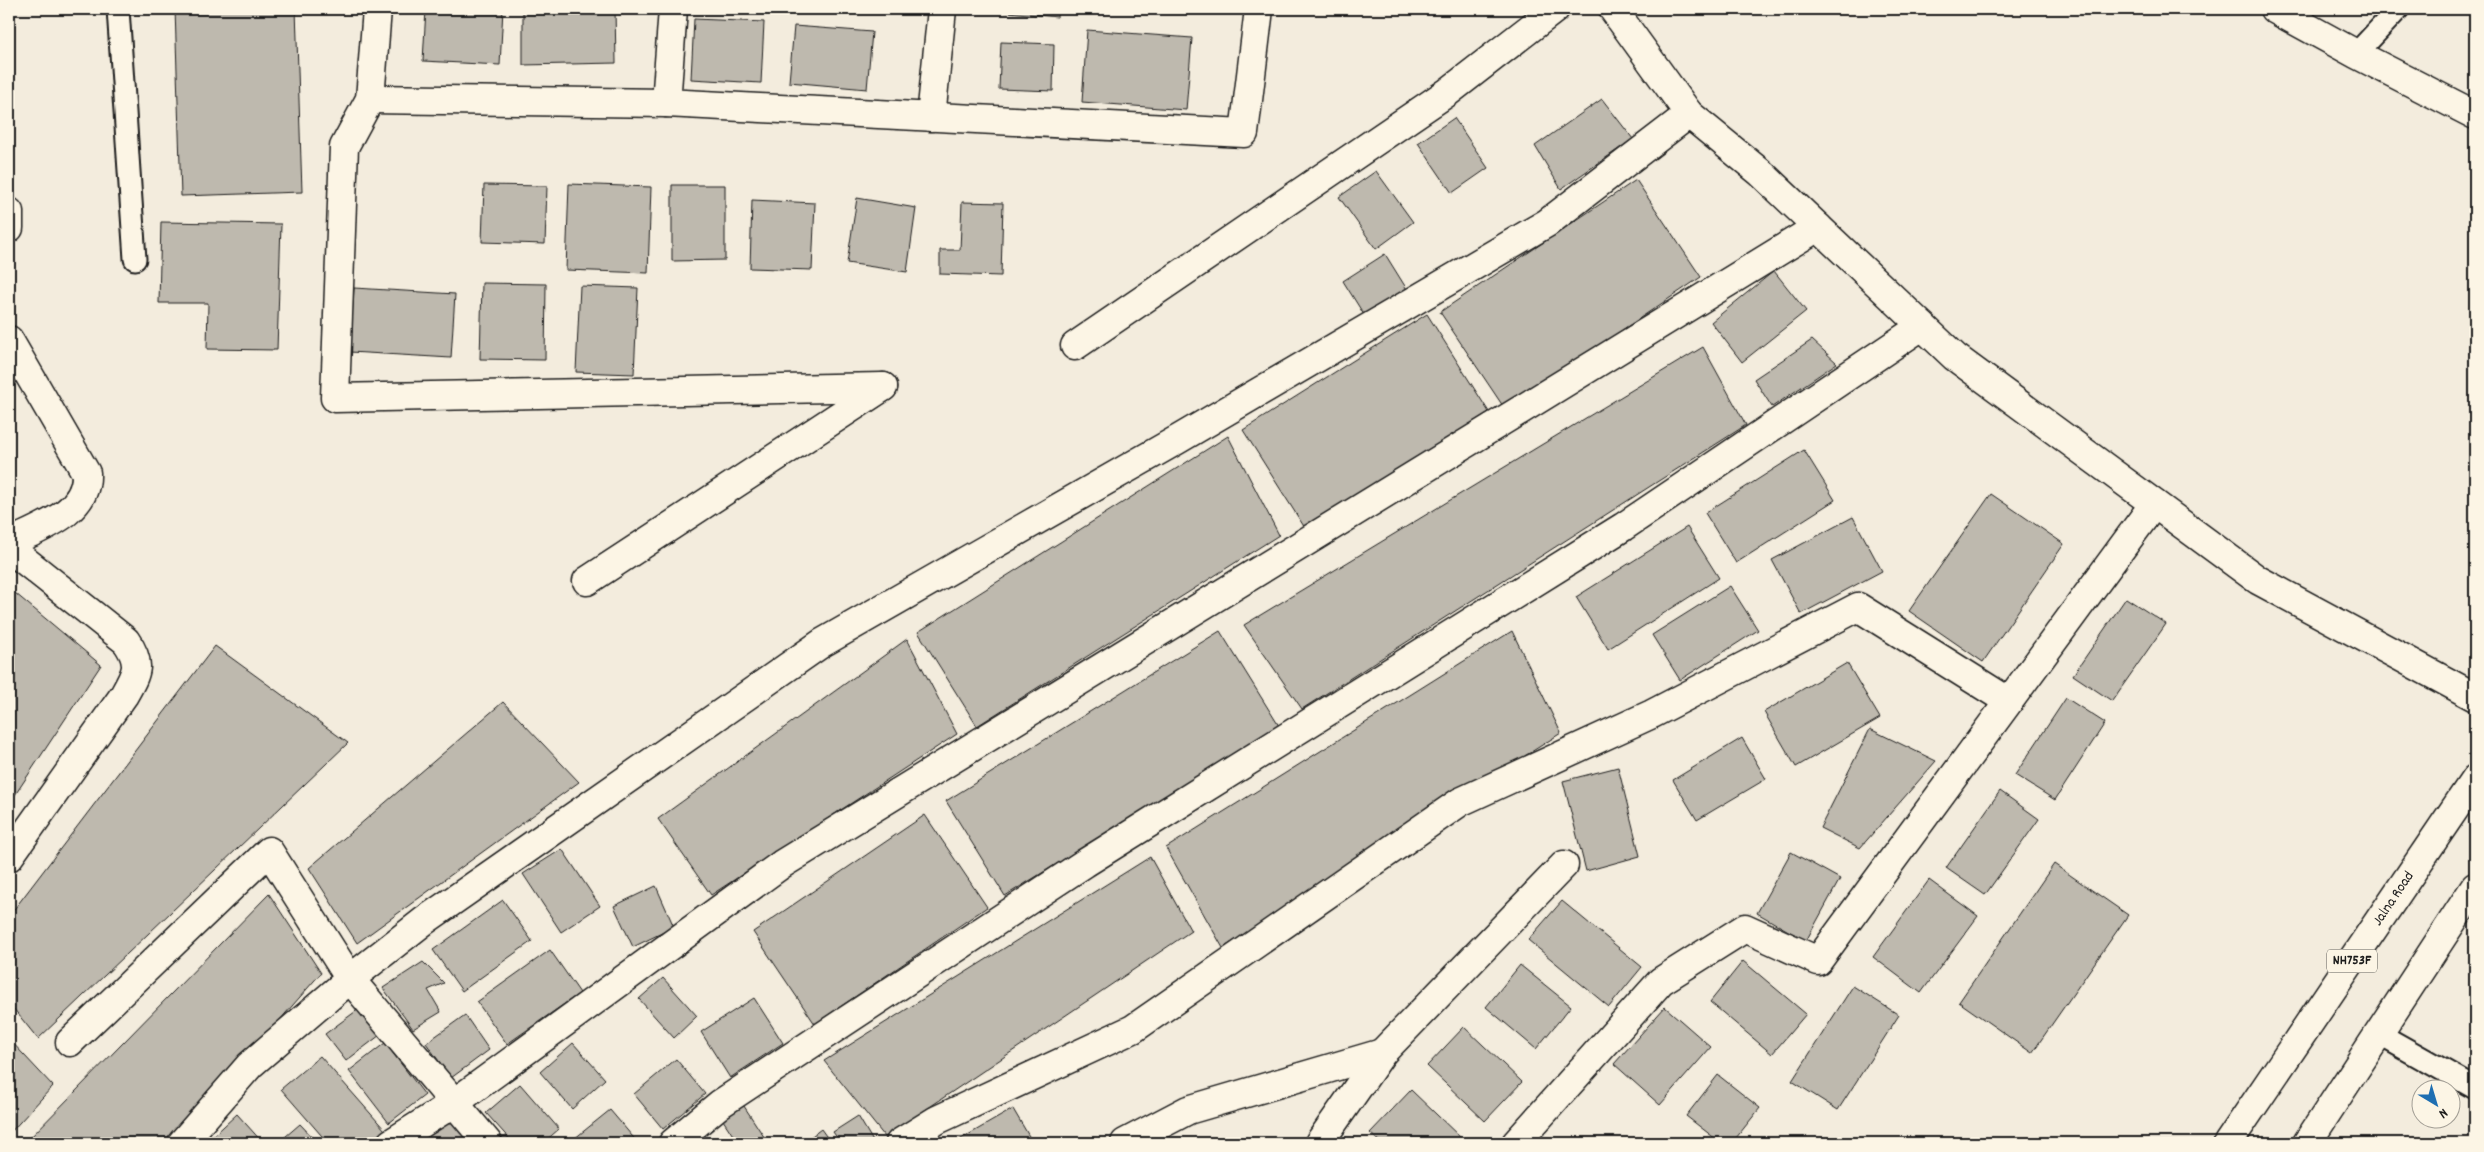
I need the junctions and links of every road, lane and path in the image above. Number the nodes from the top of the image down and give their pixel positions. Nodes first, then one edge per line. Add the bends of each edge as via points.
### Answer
1 (118, 9) edge
2 (377, 9) edge
3 (673, 9) edge
4 (942, 9) edge
5 (1259, 9) edge
6 (1555, 9) edge
7 (1613, 9) edge
8 (2274, 9) edge
9 (2398, 9) edge
10 (2356, 54) junction
11 (370, 99) junction
12 (666, 103) junction
13 (1689, 114) junction
14 (2475, 115) edge
15 (931, 117) junction
16 (9, 212) edge
17 (1818, 227) junction
18 (9, 228) edge
19 (135, 259) dead end
20 (1922, 326) junction
21 (9, 340) edge
22 (1075, 346) dead end
23 (2154, 504) junction
24 (9, 543) edge
25 (9, 548) edge
26 (587, 581) dead end
27 (2475, 697) edge
28 (2008, 701) junction
29 (2475, 778) edge
30 (9, 858) edge
31 (1564, 865) dead end
32 (2475, 887) edge
33 (350, 979) junction
34 (2379, 1034) junction
35 (70, 1042) dead end
36 (1382, 1053) junction
37 (2475, 1088) edge
38 (454, 1103) junction
39 (189, 1140) edge
40 (391, 1143) edge
41 (488, 1143) edge
42 (673, 1143) edge
43 (900, 1143) edge
44 (1125, 1143) edge
45 (1319, 1143) edge
46 (1516, 1143) edge
47 (2228, 1143) edge
48 (2307, 1143) edge

1 - 19 lane
2 - 11 main road
3 - 12 main road
4 - 15 main road
5 - 15 main road via 1244,133
6 - 22 main road via 1448,92
7 - 13 main road
8 - 10 main road
9 - 10 lane
10 - 14 main road
11 - 12 main road
11 - 26 main road via 344,147 335,398 882,387
12 - 15 main road
13 - 17 main road
13 - 33 main road via 1547,223 822,643 424,922
16 - 18 main road
17 - 20 main road
17 - 38 main road via 782,864
20 - 23 main road via 1955,357
20 - 42 main road via 1623,527 1085,863 720,1104
21 - 24 main road via 86,473 86,486 79,501 62,516
23 - 27 main road via 2258,580
23 - 28 main road
25 - 30 main road via 126,641 135,654 137,672
28 - 43 main road via 1858,607 1652,714 1460,802 1133,1029 937,1120
28 - 46 main road via 1818,962 1745,928 1662,981
29 - 47 main road, Jalna Road / NH753F
31 - 36 main road
32 - 34 main road
33 - 35 main road via 269,852
33 - 38 main road
33 - 39 main road via 250,1065
34 - 37 lane
34 - 48 main road
36 - 44 main road via 1188,1110
36 - 45 main road
38 - 40 main road
38 - 41 main road

